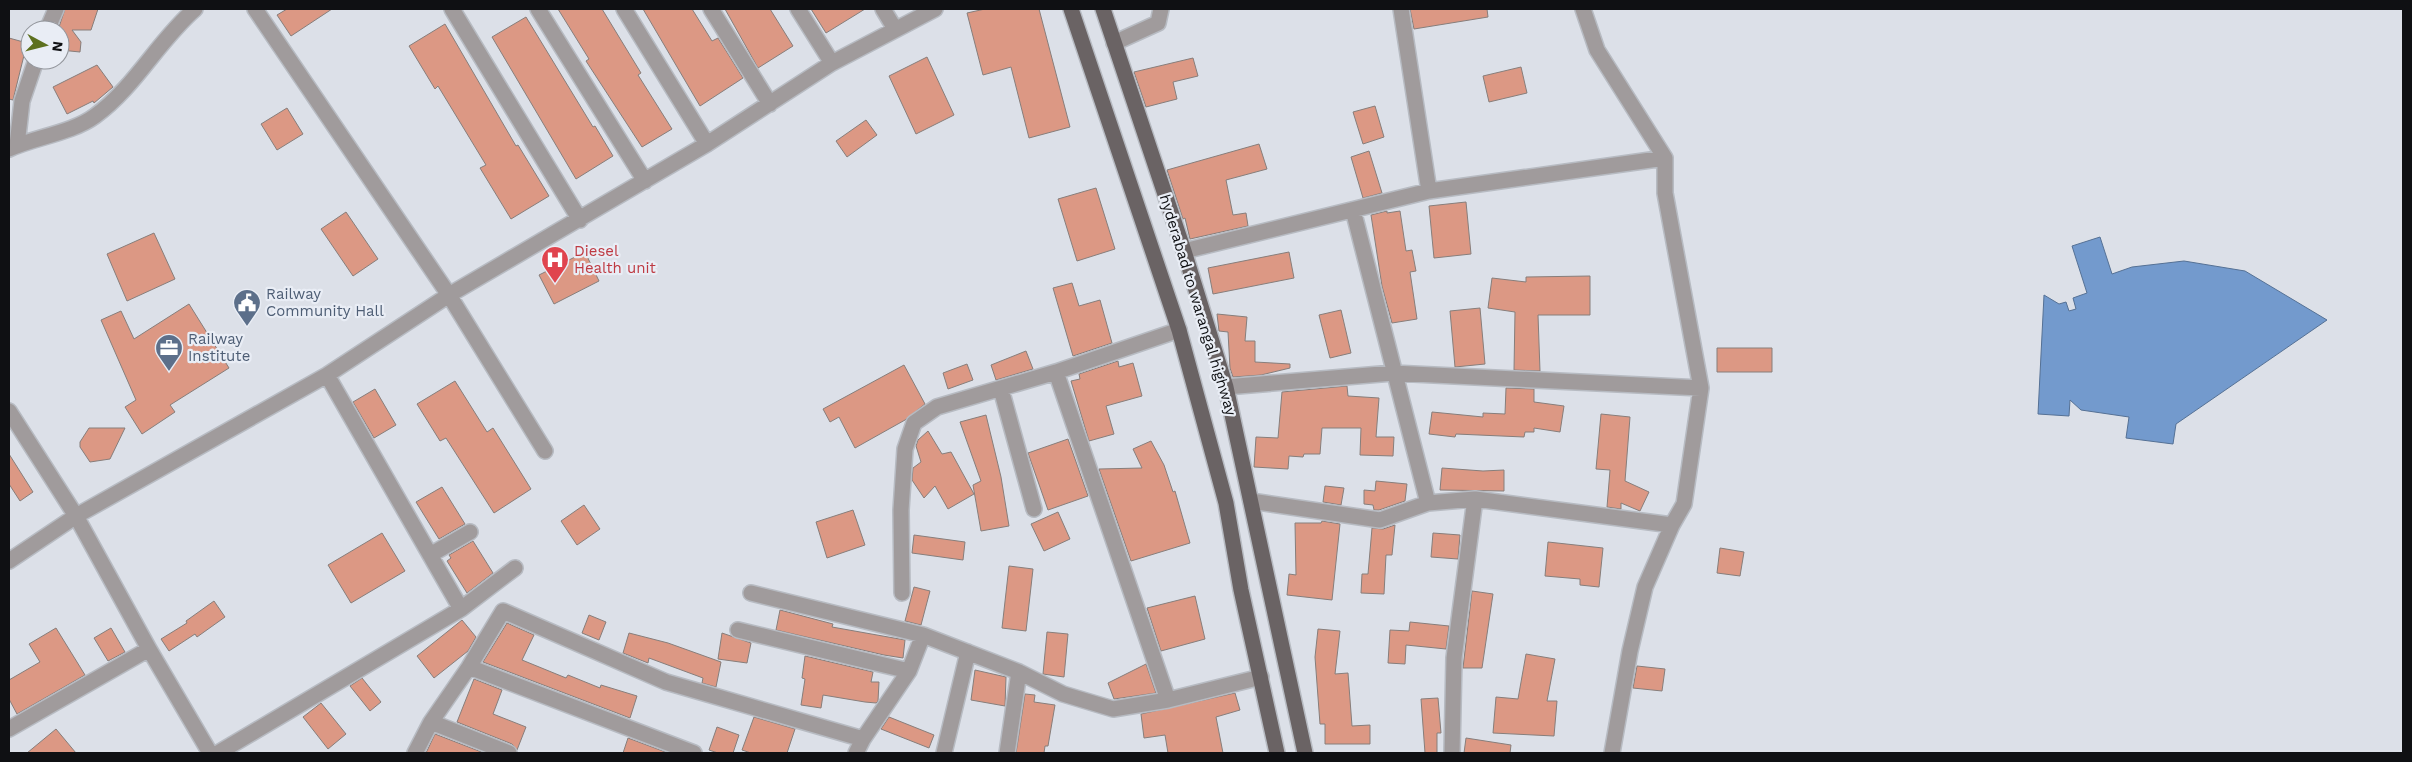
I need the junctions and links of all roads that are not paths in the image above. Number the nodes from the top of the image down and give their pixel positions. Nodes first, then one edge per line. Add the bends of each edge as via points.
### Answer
1 (195, 9) edge
2 (255, 9) edge
3 (452, 9) edge
4 (538, 9) edge
5 (624, 9) edge
6 (710, 9) edge
7 (798, 9) edge
8 (883, 9) edge
9 (935, 9) edge
10 (1071, 9) edge
11 (1103, 9) edge
12 (1161, 9) edge
13 (1401, 9) edge
14 (1583, 9) edge
15 (896, 30) junction
16 (1114, 43) junction
17 (832, 63) junction
18 (33, 70) edge
19 (770, 104) junction
20 (707, 144) junction
21 (13, 147) edge
22 (1665, 158) junction
23 (645, 181) junction
24 (1430, 191) junction
25 (1353, 210) junction
26 (580, 220) junction
27 (1184, 251) junction
28 (449, 295) junction
29 (1179, 330) junction
30 (1056, 372) junction
31 (1393, 373) junction
32 (327, 375) junction
33 (1226, 388) junction
34 (1701, 388) junction
35 (1001, 389) junction
36 (9, 411) edge
37 (545, 451) dead end
38 (1475, 499) junction
39 (1251, 501) junction
40 (1428, 504) junction
41 (1034, 509) dead end
42 (76, 516) junction
43 (1672, 524) junction
44 (470, 532) dead end
45 (430, 555) junction
46 (9, 561) edge
47 (515, 568) dead end
48 (752, 593) dead end
49 (902, 593) dead end
50 (461, 609) junction
51 (738, 630) dead end
52 (923, 636) junction
53 (149, 649) junction
54 (968, 652) junction
55 (469, 667) junction
56 (909, 671) junction
57 (1019, 672) junction
58 (1261, 678) junction
59 (1168, 700) junction
60 (431, 722) junction
61 (9, 729) edge
62 (863, 739) junction
63 (210, 753) edge
64 (218, 753) edge
65 (415, 753) edge
66 (509, 753) edge
67 (694, 753) edge
68 (856, 753) edge
69 (944, 753) edge
70 (1007, 753) edge
71 (1277, 753) edge
72 (1305, 753) edge
73 (1452, 753) edge
74 (1612, 753) edge

1 - 21 street via 178,24 129,86 94,117 48,137
2 - 28 street
3 - 26 street
4 - 23 street
5 - 20 street
6 - 19 street
7 - 17 street
8 - 15 street
9 - 15 street
10 - 29 main road
11 - 16 main road, hyderabad to warangal highway
12 - 16 street via 1158,23
13 - 24 street
14 - 22 street via 1597,50
15 - 17 street
16 - 27 main road, hyderabad to warangal highway
17 - 19 street
18 - 21 street via 22,101
19 - 20 street
20 - 23 street
22 - 24 street
22 - 34 street via 1665,193
23 - 26 street
24 - 25 street
25 - 27 street
25 - 31 street
26 - 28 street
27 - 33 main road, hyderabad to warangal highway
28 - 32 street
28 - 37 street
29 - 30 street
29 - 58 main road via 1226,503
30 - 35 street
30 - 59 street
31 - 33 street
31 - 34 street
31 - 40 street
32 - 42 street
32 - 45 street
33 - 39 main road, hyderabad to warangal highway
34 - 43 street via 1684,504
35 - 41 street
35 - 49 street via 937,407 914,423 905,449 901,510
36 - 42 street
38 - 40 street
38 - 43 street
38 - 73 street via 1454,658
39 - 40 street via 1380,520
39 - 72 main road, hyderabad to warangal highway
42 - 46 street
42 - 53 street
43 - 74 street via 1645,587
44 - 45 street
45 - 50 street
47 - 50 street
48 - 52 street
50 - 64 street
51 - 56 street
52 - 54 street
52 - 56 street
53 - 61 street
53 - 63 street
54 - 57 street
54 - 69 street
55 - 60 street
55 - 62 street via 503,611 666,682
55 - 67 street
56 - 62 street
57 - 59 street via 1063,694 1113,709
57 - 70 street
58 - 59 street
58 - 71 main road
60 - 65 street
60 - 66 street
62 - 68 street

